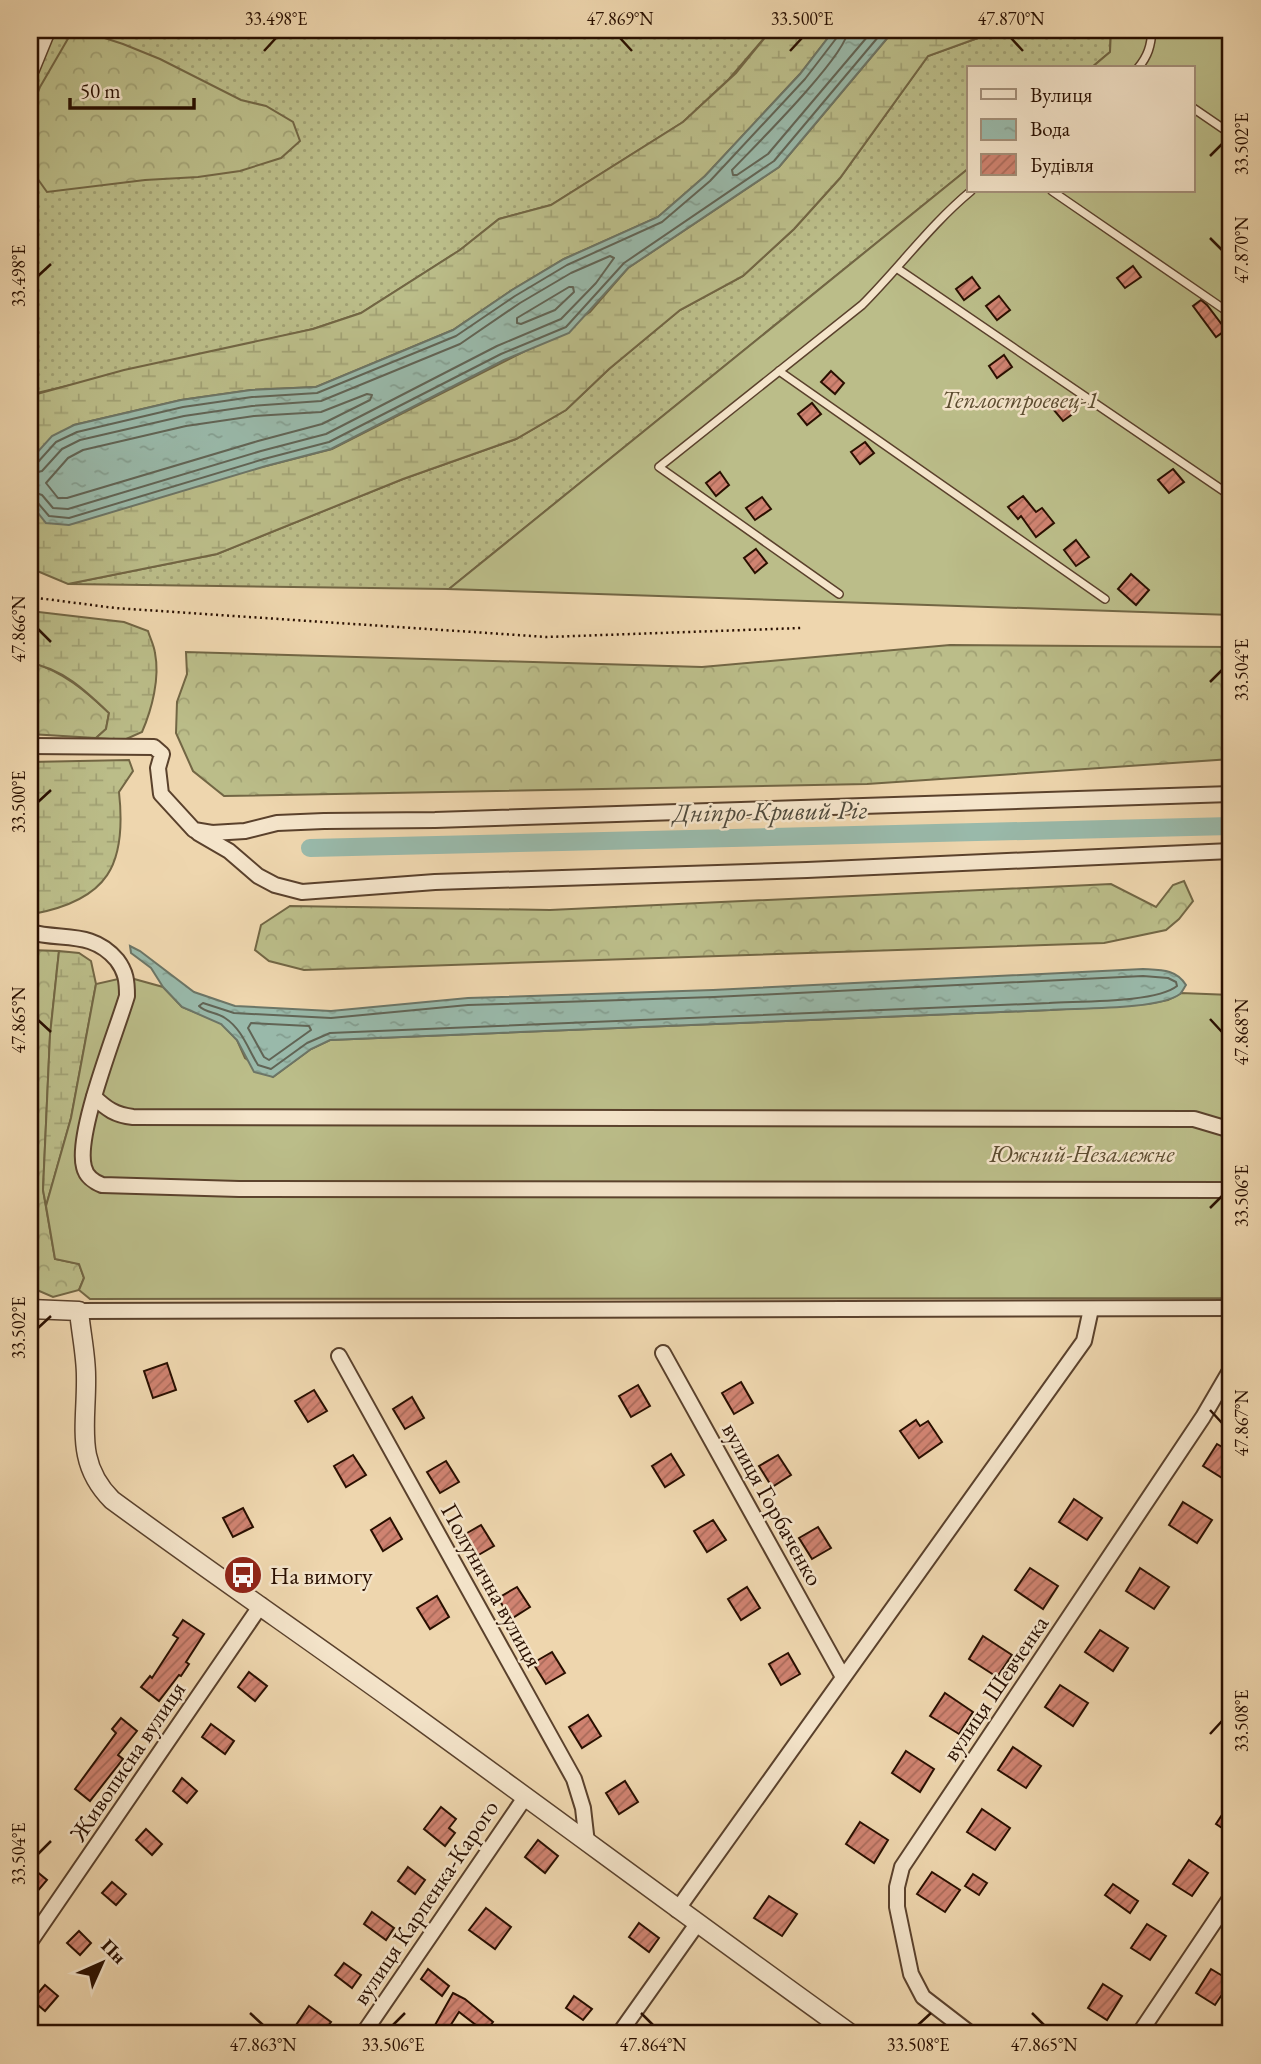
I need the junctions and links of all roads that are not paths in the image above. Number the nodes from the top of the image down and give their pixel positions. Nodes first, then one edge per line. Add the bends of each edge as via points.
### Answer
1 (46, 30) edge
2 (1152, 30) edge
3 (1140, 66) edge
4 (30, 69) edge
5 (1194, 109) edge
6 (1231, 134) edge
7 (970, 192) edge
8 (1053, 192) edge
9 (898, 268) junction
10 (1231, 314) edge
11 (779, 371) junction
12 (1231, 496) edge
13 (839, 594) dead end
14 (1105, 599) dead end
15 (30, 746) edge
16 (1231, 794) edge
17 (194, 830) junction
18 (1231, 851) edge
19 (30, 932) edge
20 (94, 1097) junction
21 (1231, 1130) edge
22 (1231, 1187) edge
23 (1231, 1308) edge
24 (30, 1309) edge
25 (1091, 1309) junction
26 (79, 1311) junction
27 (663, 1353) dead end
28 (340, 1356) dead end
29 (1231, 1369) edge
30 (261, 1605) junction
31 (843, 1677) junction
32 (526, 1796) junction
33 (587, 1843) junction
34 (1231, 1897) edge
35 (677, 1910) junction
36 (696, 1924) junction
37 (30, 1942) edge
38 (363, 2034) edge
39 (620, 2034) edge
40 (851, 2034) edge
41 (971, 2034) edge
42 (1139, 2034) edge

1 - 4 street
2 - 3 lane via 1151,45
5 - 6 lane
7 - 9 lane
8 - 10 lane
9 - 11 lane via 862,305
9 - 12 lane
11 - 13 lane via 659,467
11 - 14 lane
15 - 17 street via 153,747 162,754 158,768 161,794
16 - 17 street via 324,821 277,823 245,831
17 - 18 street via 258,876 302,892 435,882
19 - 20 street via 95,942 109,951 127,977 127,996
20 - 21 street via 118,1116 133,1117 1194,1119
20 - 22 street via 82,1160 84,1171 102,1185 280,1189
23 - 25 street
24 - 26 street
25 - 26 street
25 - 31 street via 1083,1341
26 - 30 street via 86,1377 84,1444 95,1480 112,1500
27 - 31 street, вулиця Горбаченко
28 - 33 street, Полунична вулиця via 574,1779
29 - 41 street, вулиця Шевченка via 1203,1418 902,1867 897,1907 911,1974 923,1997
30 - 32 street
30 - 37 street, Живописна вулиця
31 - 35 street
32 - 33 street
32 - 38 street, вулиця Карпенка-Карого
33 - 35 street
34 - 42 street
35 - 36 street
36 - 39 street
36 - 40 street

